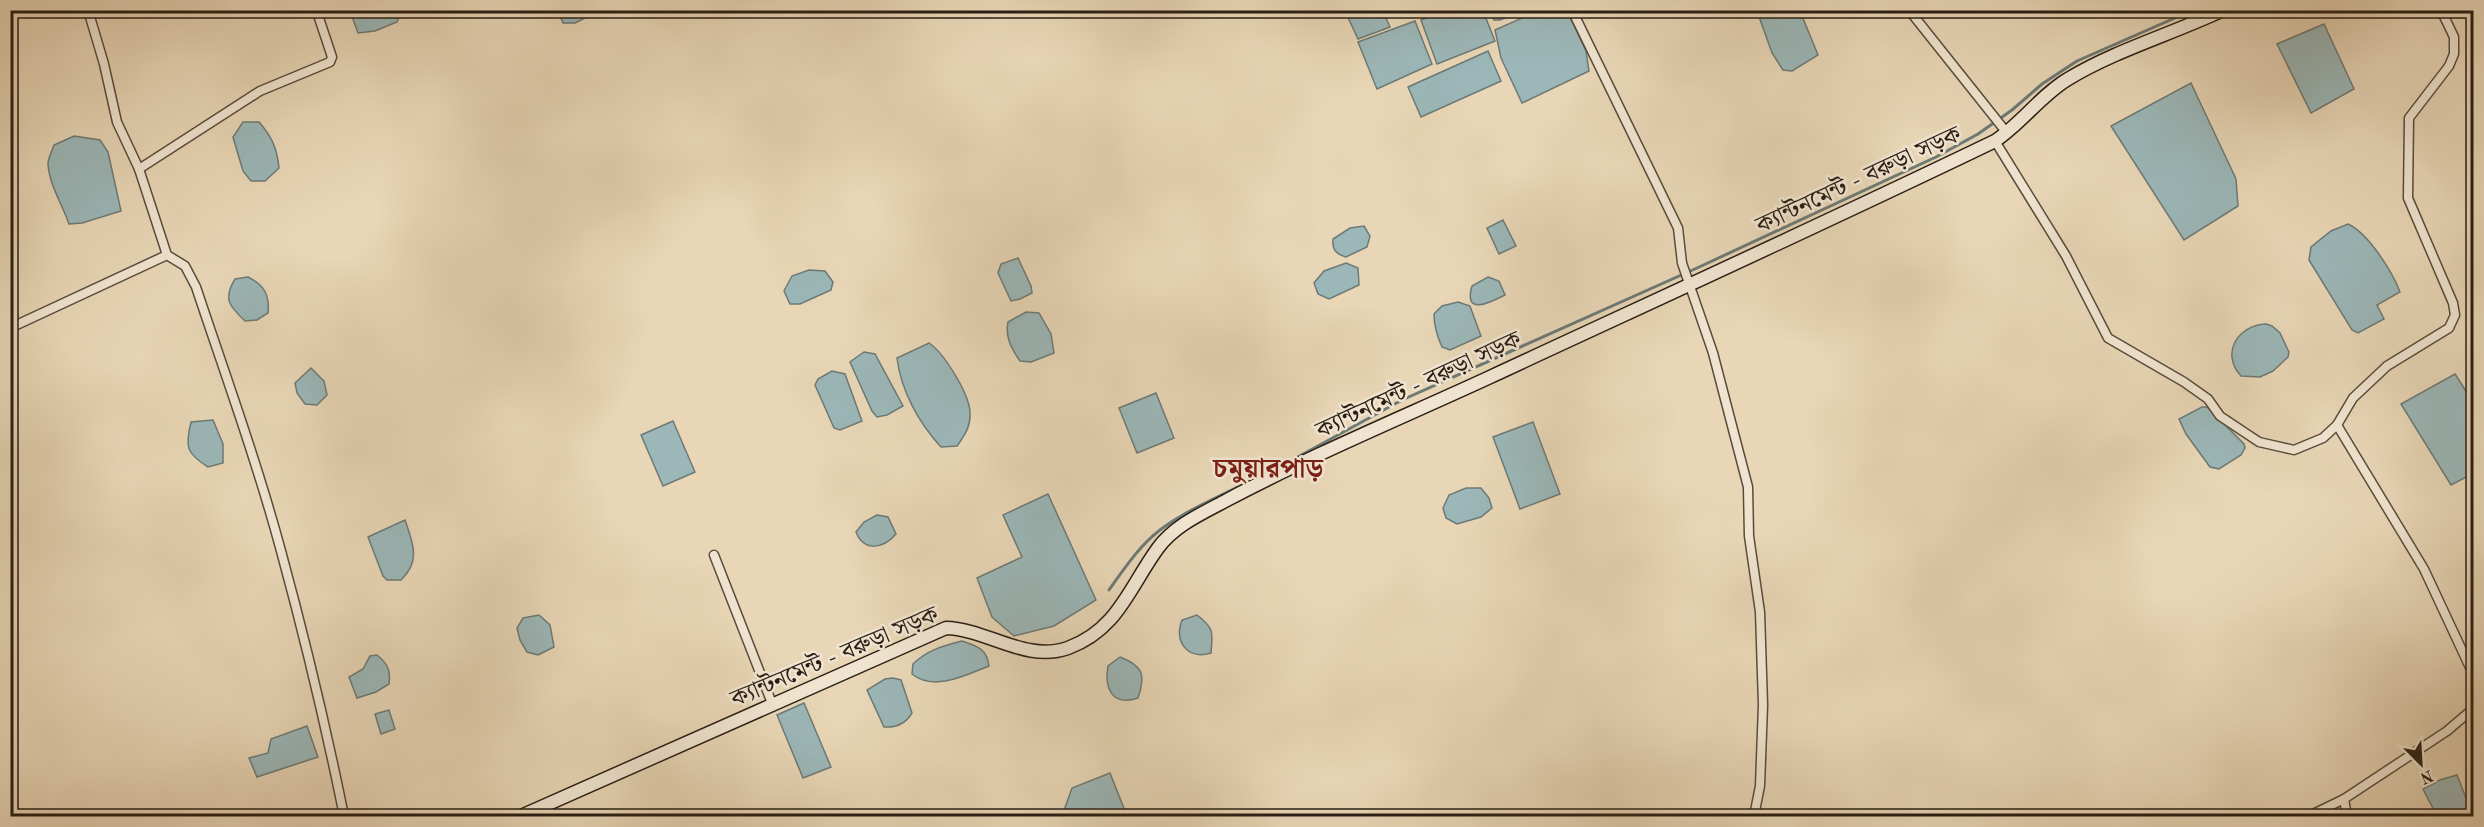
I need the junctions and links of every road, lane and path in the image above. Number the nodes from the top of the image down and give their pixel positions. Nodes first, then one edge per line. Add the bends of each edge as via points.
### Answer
1 (88, 10) edge
2 (319, 10) edge
3 (1572, 10) edge
4 (1909, 10) edge
5 (2223, 10) edge
6 (2441, 10) edge
7 (2007, 133) junction
8 (1995, 141) junction
9 (139, 169) junction
10 (167, 255) junction
11 (1688, 284) junction
12 (10, 328) edge
13 (2337, 425) junction
14 (714, 555) dead end
15 (2474, 676) edge
16 (773, 706) junction
17 (2474, 708) edge
18 (2344, 799) junction
19 (344, 816) edge
20 (521, 816) edge
21 (1754, 816) edge
22 (2309, 816) edge
23 (2347, 816) edge

1 - 9 street via 117,122
2 - 9 street via 330,62 260,91
3 - 11 street via 1678,228
4 - 7 street
5 - 7 main road, ক্যান্টনমেন্ট - বরুড়া সড়ক via 2105,59 2066,80
6 - 13 street via 2454,37 2454,54 2409,118 2408,198 2453,303 2454,315 2449,328 2387,366 2352,398
7 - 8 main road, ক্যান্টনমেন্ট - বরুড়া সড়ক
8 - 11 main road, ক্যান্টনমেন্ট - বরুড়া সড়ক
8 - 13 street via 2066,256 2108,338 2184,382 2208,399 2220,416 2259,442 2294,450 2323,438
9 - 10 street
10 - 12 street
10 - 19 street via 185,266 196,287 277,537 309,656
11 - 16 main road, ক্যান্টনমেন্ট - বরুড়া সড়ক via 1341,444 1177,528 1159,546 1132,593 1103,628 1067,648 1033,652 961,629 946,628
11 - 21 street via 1713,353 1748,487 1749,536 1760,612 1763,705 1760,786
13 - 15 street via 2424,569
14 - 16 street
16 - 20 main road, ক্যান্টনমেন্ট - বরুড়া সড়ক
17 - 18 street via 2447,731
18 - 22 street
18 - 23 street

